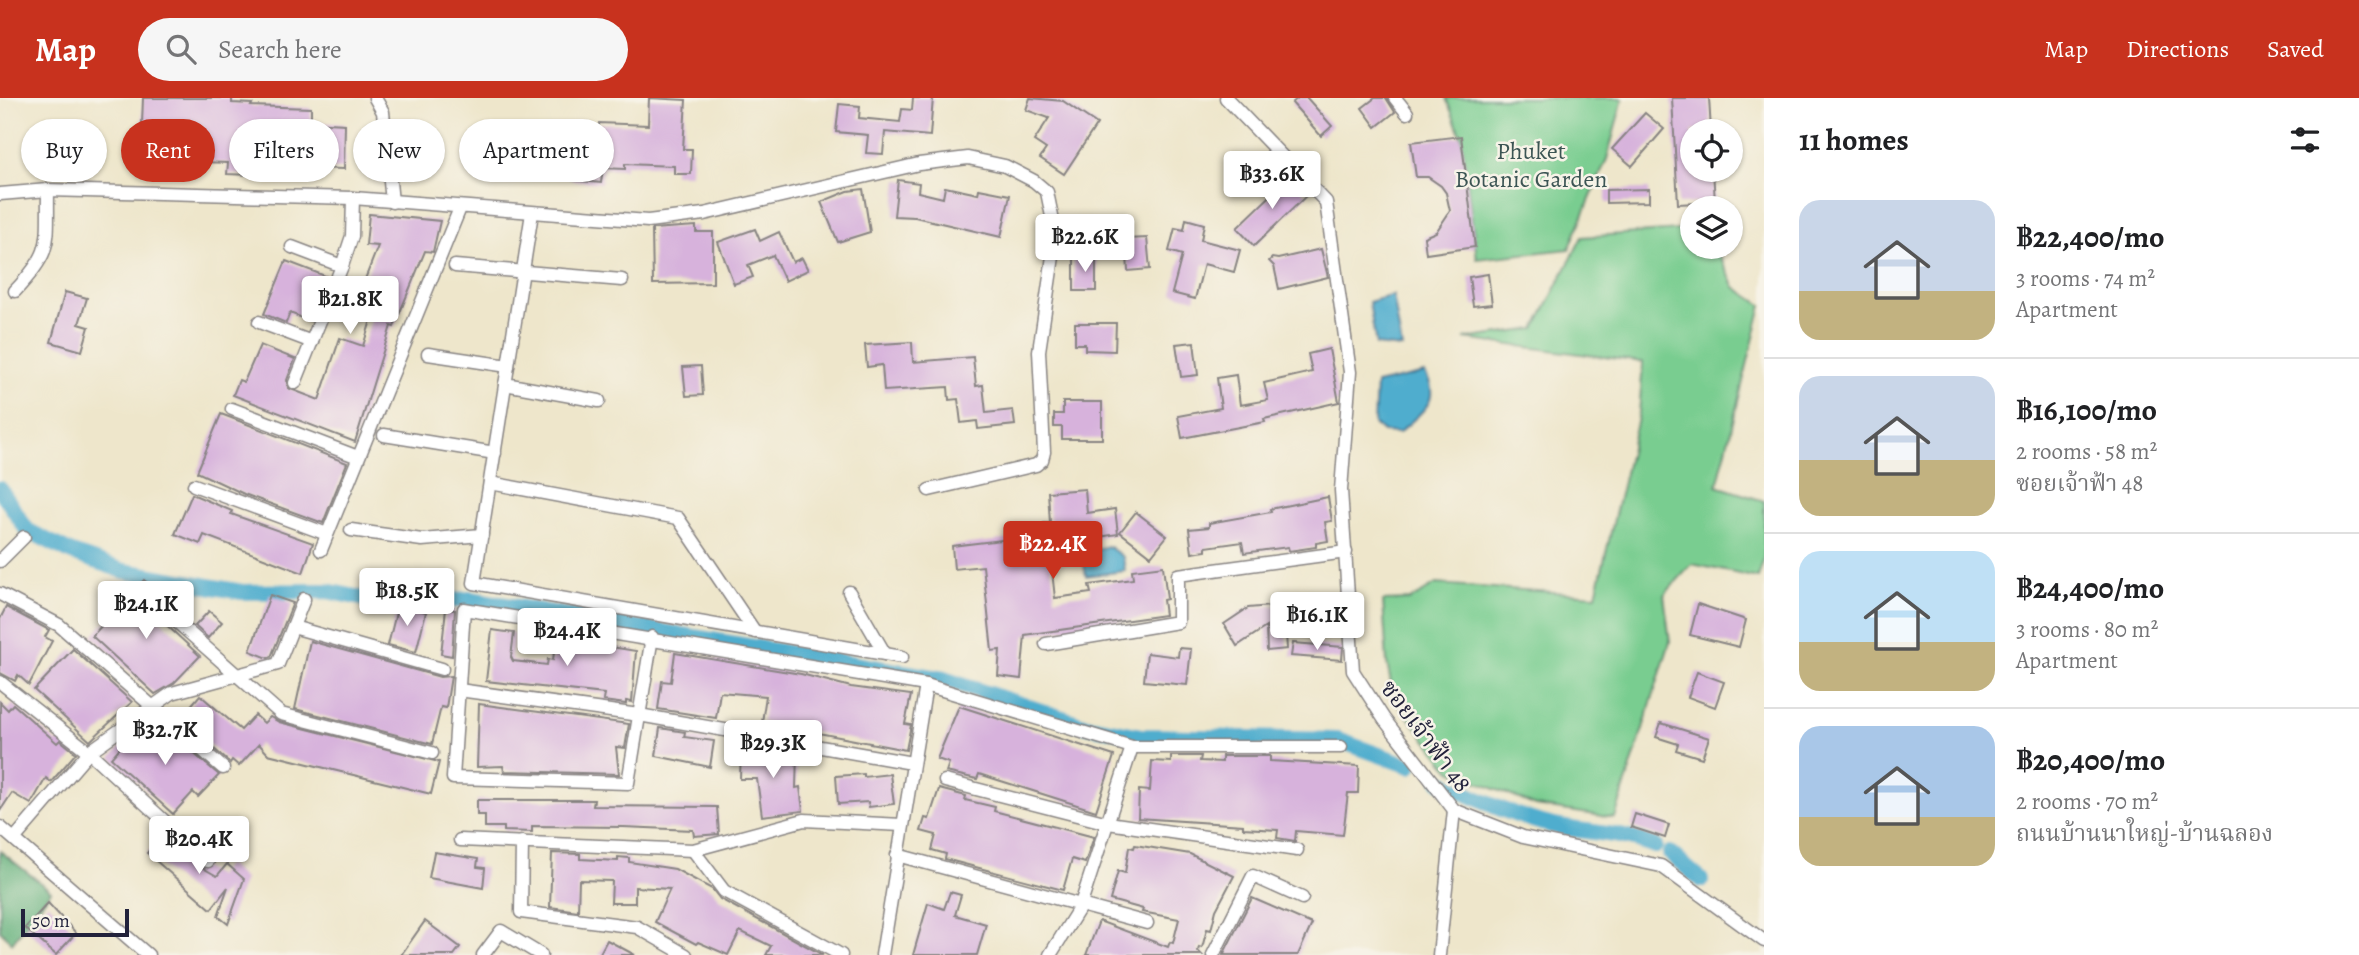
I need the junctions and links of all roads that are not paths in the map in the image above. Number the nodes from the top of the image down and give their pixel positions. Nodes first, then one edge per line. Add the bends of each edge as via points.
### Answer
1 (375, 98) edge
2 (1226, 98) edge
3 (1395, 98) edge
4 (1407, 113) dead end
5 (48, 190) junction
6 (0, 194) edge
7 (353, 198) junction
8 (392, 202) junction
9 (460, 208) junction
10 (531, 213) junction
11 (292, 247) dead end
12 (342, 266) junction
13 (455, 266) dead end
14 (523, 271) junction
15 (622, 279) dead end
16 (15, 291) dead end
17 (259, 322) dead end
18 (312, 342) junction
19 (428, 354) dead end
20 (508, 366) junction
21 (295, 383) dead end
22 (505, 384) junction
23 (599, 401) dead end
24 (232, 409) dead end
25 (384, 435) dead end
26 (495, 453) junction
27 (358, 457) junction
28 (490, 482) junction
29 (194, 485) dead end
30 (929, 490) dead end
31 (351, 530) dead end
32 (327, 534) junction
33 (482, 536) junction
34 (24, 537) dead end
35 (320, 550) dead end
36 (1346, 552) junction
37 (0, 561) edge
38 (849, 592) dead end
39 (0, 594) edge
40 (304, 599) dead end
41 (168, 614) dead end
42 (293, 627) junction
43 (755, 632) junction
44 (652, 637) junction
45 (1046, 644) dead end
46 (885, 654) junction
47 (902, 657) dead end
48 (442, 669) dead end
49 (237, 675) junction
50 (0, 682) edge
51 (926, 685) junction
52 (459, 690) junction
53 (152, 708) junction
54 (639, 715) junction
55 (1132, 747) junction
56 (1342, 747) dead end
57 (89, 752) junction
58 (432, 753) dead end
59 (912, 764) junction
60 (223, 768) dead end
61 (945, 781) dead end
62 (1454, 810) junction
63 (1108, 822) junction
64 (902, 825) junction
65 (0, 827) edge
66 (15, 838) junction
67 (460, 840) dead end
68 (522, 842) junction
69 (692, 850) junction
70 (1297, 850) dead end
71 (897, 855) junction
72 (208, 861) dead end
73 (1302, 898) dead end
74 (1080, 907) junction
75 (1147, 923) dead end
76 (1764, 941) edge
77 (148, 955) edge
78 (483, 955) edge
79 (541, 955) edge
80 (686, 955) edge
81 (841, 955) edge
82 (882, 955) edge
83 (1050, 955) edge
84 (1213, 955) edge
85 (1439, 955) edge

1 - 8 street via 383,112
2 - 36 street, ซอยเจ้าฟ้า 48 via 1326,202 1350,372 1341,490
3 - 4 street
5 - 6 street
5 - 7 street
5 - 16 street via 45,254
7 - 8 street
7 - 12 street via 352,236
8 - 9 street
9 - 10 street
9 - 27 street
10 - 14 street
10 - 30 street via 648,220 704,214 919,164 968,158 1005,166 1034,181 1047,192 1056,236 1040,351 1042,460
11 - 12 street
12 - 18 street
13 - 14 street
14 - 15 street
14 - 20 street
17 - 18 street
18 - 21 street
19 - 20 street
20 - 22 street
22 - 23 street
22 - 26 street
24 - 27 street
25 - 26 street
26 - 28 street
27 - 32 street
28 - 33 street
28 - 43 street via 678,518
29 - 32 street
31 - 33 street via 422,540
32 - 35 street
33 - 43 street via 474,583
34 - 37 street
36 - 45 street via 1178,575 1178,622
36 - 62 street, ซอยเจ้าฟ้า 48 via 1353,671
38 - 46 street
39 - 53 street via 59,625
40 - 42 street
41 - 49 street
42 - 48 street
42 - 49 street via 278,664
43 - 46 street
44 - 51 street
44 - 52 street via 464,608
44 - 54 street
46 - 47 street
49 - 53 street via 172,693
49 - 58 street via 281,714
50 - 57 street
51 - 55 street
51 - 59 street
52 - 54 street
52 - 54 street via 453,778 628,783
53 - 57 street
53 - 60 street
54 - 59 street
55 - 56 street
55 - 63 street
57 - 66 street
57 - 72 street
59 - 64 street
61 - 63 street
62 - 76 street, ซอยเจ้าฟ้า 48 via 1523,837 1661,866
62 - 85 street
63 - 70 street
63 - 74 street
64 - 69 street via 804,820
64 - 71 street
65 - 66 street
66 - 77 street
67 - 68 street
68 - 69 street
68 - 80 street via 521,912 636,927
69 - 81 street via 724,891
71 - 74 street
71 - 82 street
73 - 84 street via 1253,876
74 - 75 street
74 - 83 street
78 - 79 street via 501,931

